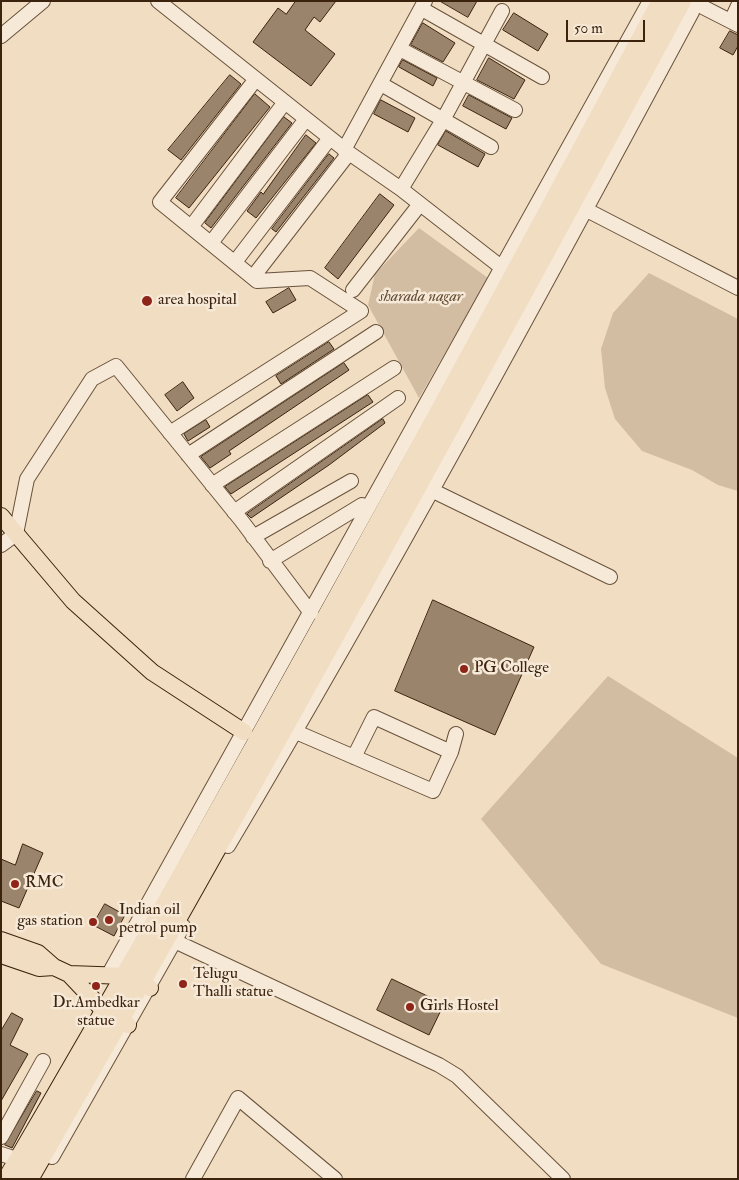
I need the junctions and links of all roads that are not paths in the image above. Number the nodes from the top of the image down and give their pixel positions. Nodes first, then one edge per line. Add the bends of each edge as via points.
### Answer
1 (158, 1) edge
2 (650, 1) edge
3 (662, 1) edge
4 (42, 2) edge
5 (688, 2) edge
6 (424, 5) edge
7 (738, 6) edge
8 (502, 11) dead end
9 (734, 23) edge
10 (1, 36) edge
11 (484, 44) junction
12 (400, 49) junction
13 (542, 77) dead end
14 (256, 79) junction
15 (463, 82) junction
16 (381, 84) junction
17 (285, 102) junction
18 (516, 110) dead end
19 (306, 119) junction
20 (443, 120) junction
21 (330, 138) junction
22 (491, 147) dead end
23 (347, 151) junction
24 (565, 169) junction
25 (401, 189) junction
26 (420, 204) junction
27 (579, 206) junction
28 (191, 227) junction
29 (211, 243) junction
30 (235, 262) junction
31 (502, 267) junction
32 (253, 277) junction
33 (738, 288) edge
34 (353, 290) dead end
35 (376, 332) dead end
36 (394, 368) dead end
37 (398, 398) dead end
38 (170, 432) junction
39 (188, 455) junction
40 (351, 481) dead end
41 (212, 485) junction
42 (424, 487) junction
43 (368, 508) junction
44 (234, 512) junction
45 (1, 516) edge
46 (16, 534) junction
47 (253, 538) junction
48 (1, 545) edge
49 (270, 561) junction
50 (610, 577) dead end
51 (311, 614) junction
52 (244, 732) junction
53 (296, 732) junction
54 (456, 734) dead end
55 (451, 752) junction
56 (354, 757) junction
57 (254, 762) junction
58 (242, 782) junction
59 (170, 939) junction
60 (1, 940) edge
61 (1, 955) edge
62 (54, 967) junction
63 (69, 974) junction
64 (131, 980) junction
65 (112, 1016) junction
66 (44, 1061) dead end
67 (1, 1137) edge
68 (11, 1157) edge
69 (1, 1178) edge
70 (8, 1179) edge
71 (28, 1179) edge
72 (40, 1179) edge
73 (193, 1179) edge
74 (335, 1179) edge
75 (563, 1179) edge

1 - 14 street
2 - 24 street
3 - 24 highway
4 - 10 street
5 - 9 street
5 - 27 highway
6 - 11 street
6 - 12 street
7 - 9 street
8 - 11 street
11 - 13 street
11 - 15 street
12 - 15 street
12 - 16 street
14 - 17 street
14 - 28 street via 160,202
15 - 18 street
15 - 20 street
16 - 20 street
16 - 23 street
17 - 19 street
17 - 28 street
19 - 21 street
19 - 29 street
20 - 22 street
20 - 25 street
21 - 23 street
21 - 30 street
23 - 25 street
23 - 32 street
24 - 31 street
24 - 57 highway
25 - 26 street
26 - 31 street
26 - 34 street
27 - 33 street
27 - 42 highway
28 - 29 street
29 - 30 street
30 - 32 street
31 - 43 street
32 - 38 street via 257,281 310,278 361,311
35 - 39 street
36 - 41 street
37 - 44 street
38 - 39 street
38 - 46 street via 116,366 92,379 27,480
39 - 41 street
40 - 47 street
41 - 44 street
42 - 50 street
42 - 53 street
42 - 57 highway
43 - 49 street via 362,505
43 - 51 street
44 - 47 street
45 - 46 main road
46 - 48 street
46 - 52 main road via 74,601 152,672
47 - 49 street
49 - 51 street
51 - 52 street
52 - 57 street
53 - 56 street
53 - 57 street
54 - 55 street
55 - 56 street via 433,791
55 - 56 street via 374,717
57 - 58 highway
57 - 58 street
58 - 59 highway via 200,884
58 - 64 highway
59 - 64 highway
59 - 75 street via 439,1065 457,1076
60 - 62 main road via 38,953
61 - 62 main road via 39,968
62 - 63 main road
63 - 64 main road
63 - 65 main road
64 - 65 highway
64 - 65 street
65 - 68 highway
65 - 71 highway
65 - 72 street
66 - 67 street
68 - 69 street
68 - 70 highway
73 - 74 street via 238,1098

